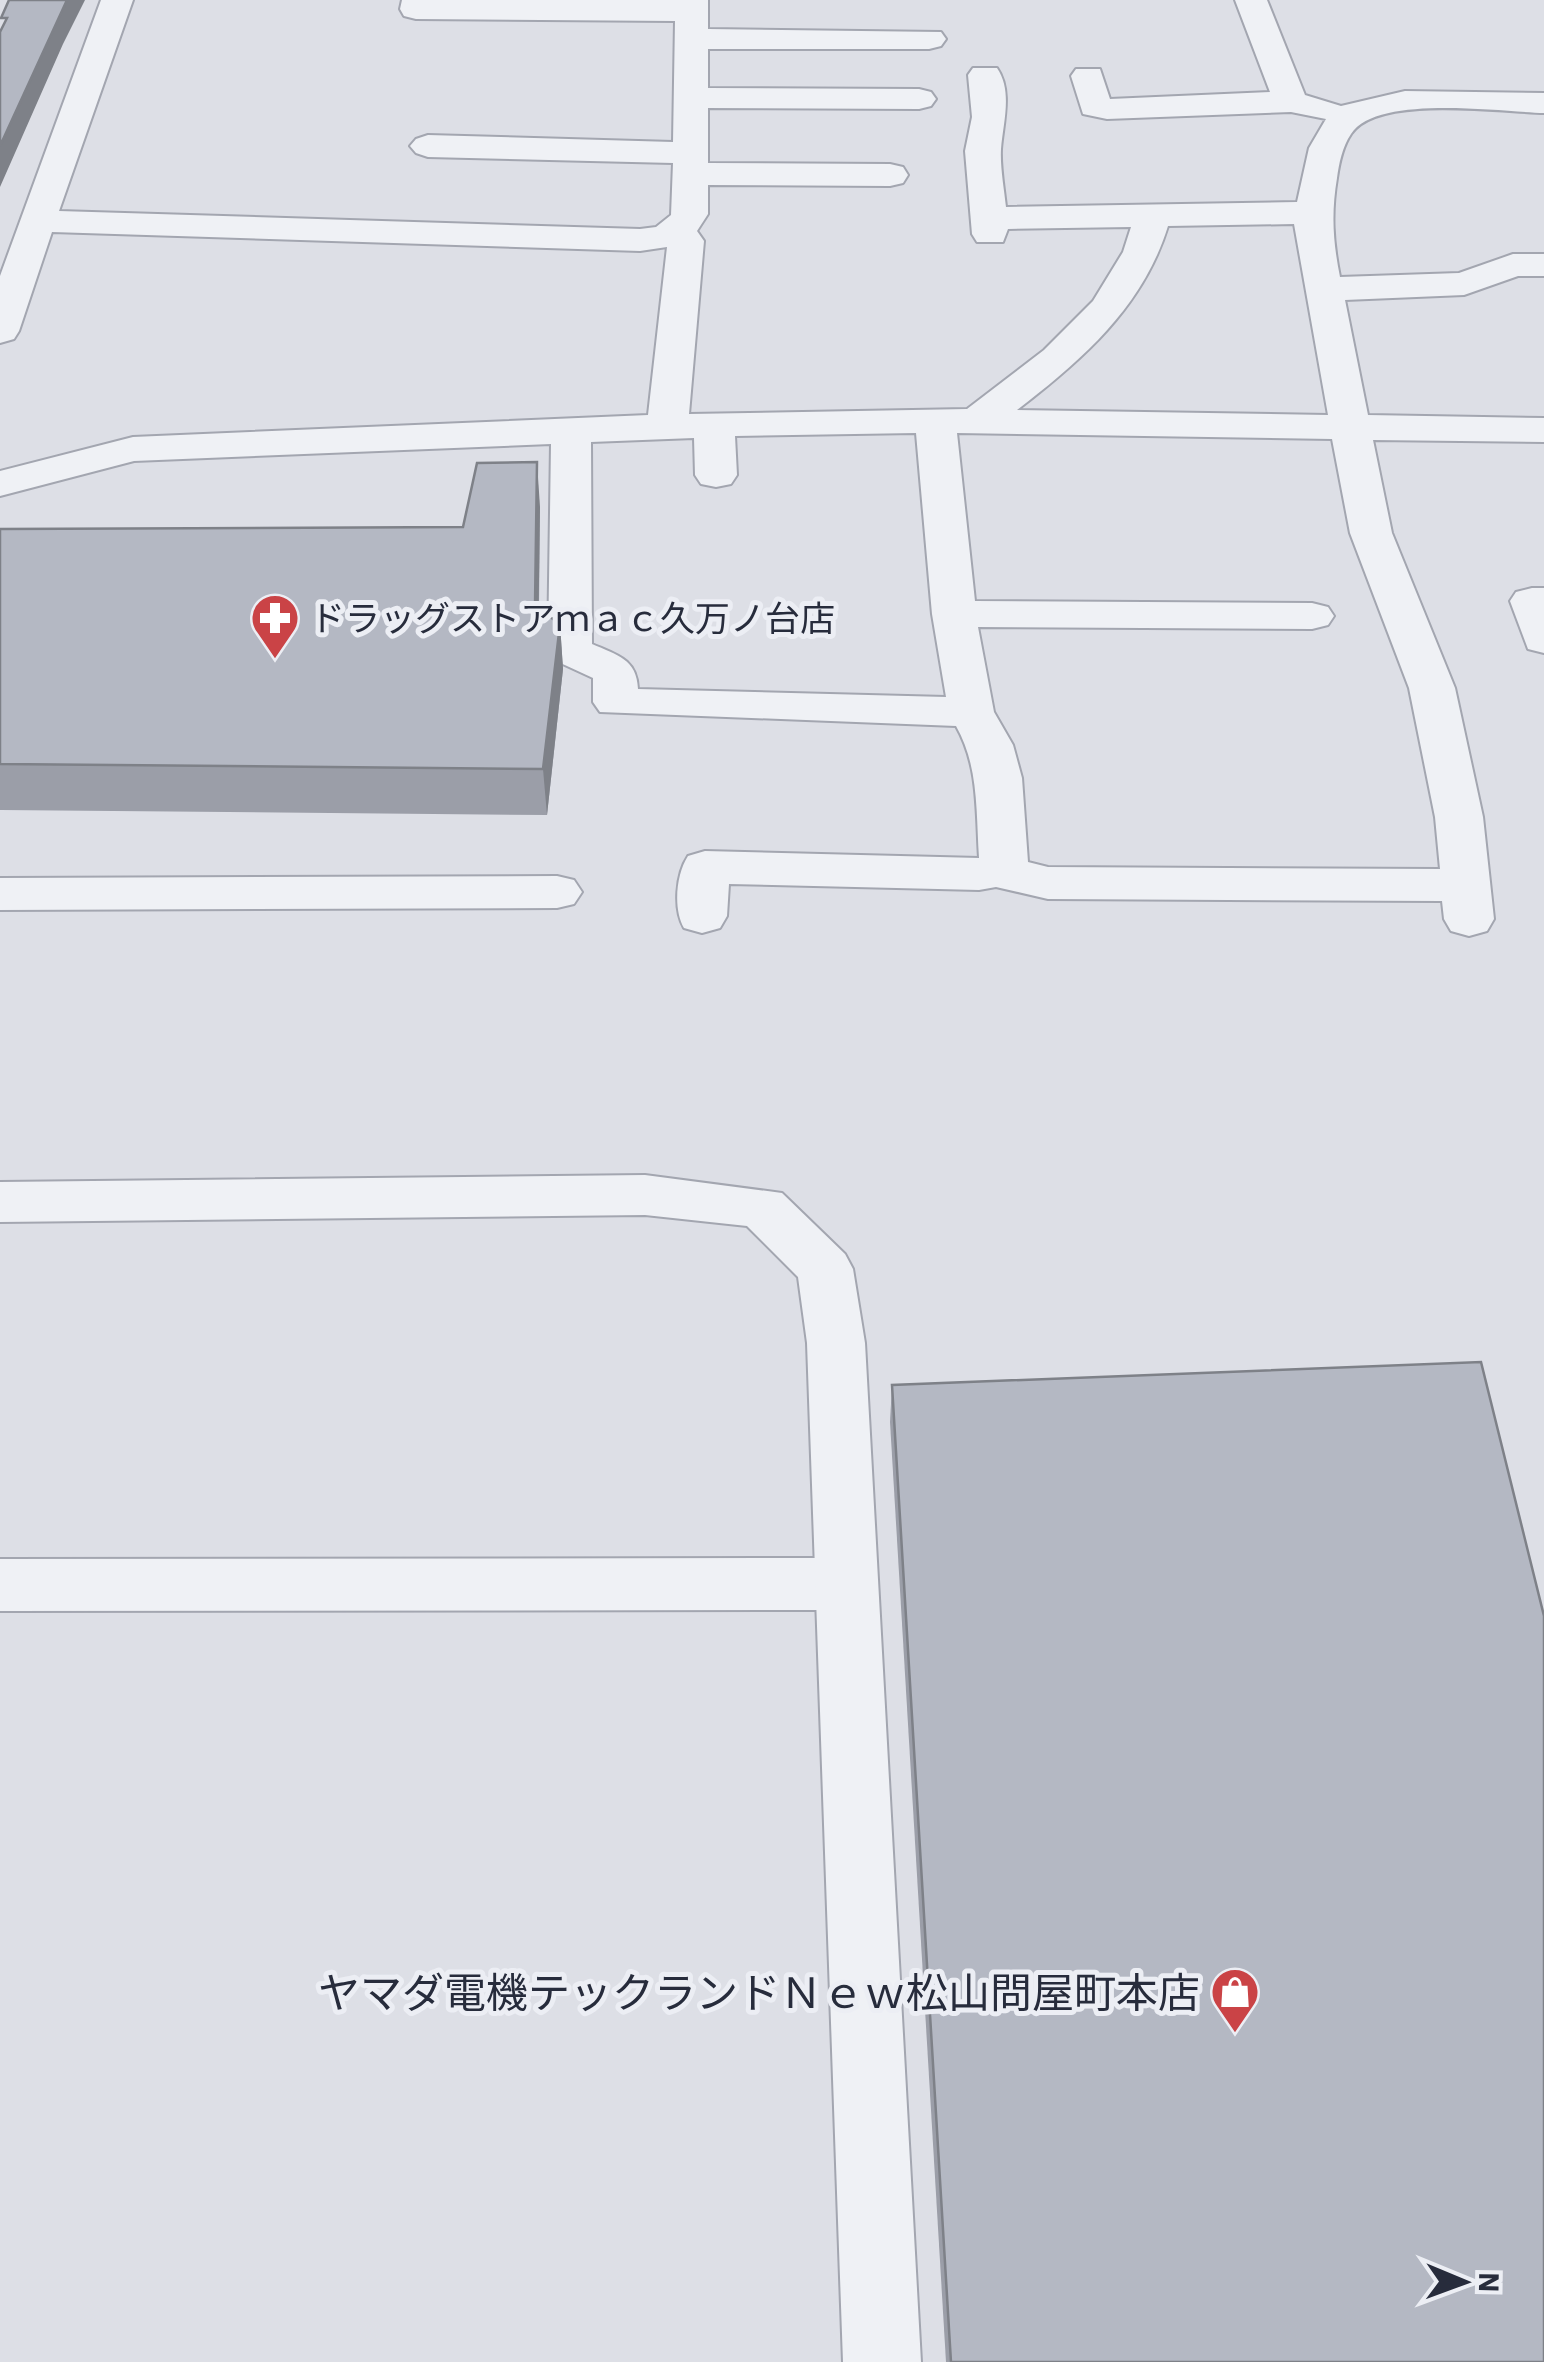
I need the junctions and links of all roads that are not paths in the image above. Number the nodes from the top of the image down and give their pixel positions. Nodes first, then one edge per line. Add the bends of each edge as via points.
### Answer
1 (117, 0) edge
2 (418, 0) edge
3 (1252, 0) edge
4 (731, 4) dead end
5 (692, 13) edge
6 (929, 38) dead end
7 (985, 75) dead end
8 (1088, 76) dead end
9 (690, 98) junction
10 (919, 99) dead end
11 (1291, 102) junction
12 (1544, 103) edge
13 (1348, 115) junction
14 (428, 145) dead end
15 (690, 163) junction
16 (890, 175) dead end
17 (1314, 212) junction
18 (1152, 218) junction
19 (36, 221) junction
20 (676, 232) junction
21 (1544, 265) edge
22 (1323, 289) junction
23 (0, 331) edge
24 (956, 421) junction
25 (714, 425) junction
26 (1350, 426) junction
27 (668, 428) junction
28 (1544, 430) edge
29 (571, 432) junction
30 (716, 475) dead end
31 (0, 484) edge
32 (1544, 601) edge
33 (954, 614) junction
34 (1312, 616) dead end
35 (1544, 640) edge
36 (971, 712) junction
37 (1004, 870) junction
38 (558, 892) dead end
39 (0, 894) edge
40 (702, 916) dead end
41 (0, 1202) edge
42 (847, 1584) junction
43 (0, 1585) edge
44 (882, 2362) edge

1 - 19 street
2 - 5 street via 416,10
3 - 11 street
4 - 5 street
5 - 6 street
5 - 9 street
7 - 18 street via 982,151 989,226
8 - 11 street via 1095,107 1108,109
9 - 10 street
9 - 15 street
11 - 13 street
12 - 13 street via 1399,101
13 - 17 street via 1336,128
14 - 15 street
15 - 16 street
15 - 20 street via 690,214
17 - 18 street
17 - 22 street
18 - 24 street via 1144,253 1096,325
19 - 20 street via 640,240
19 - 23 street
20 - 27 street via 686,241
21 - 22 street via 1513,265 1464,284
22 - 26 street
24 - 25 street
24 - 26 street
24 - 33 street
25 - 27 street
25 - 30 street
26 - 28 street
26 - 37 street via 1371,533 1432,688 1459,817 1466,902 1048,883
27 - 29 street
29 - 31 street via 133,449
29 - 36 street via 570,650 614,672 616,702
32 - 35 street via 1532,601
33 - 34 street
33 - 36 street
36 - 37 street via 998,778
37 - 40 street via 705,867
38 - 39 street
41 - 42 street via 645,1195 762,1207 824,1269 836,1343
42 - 43 street
42 - 44 street

